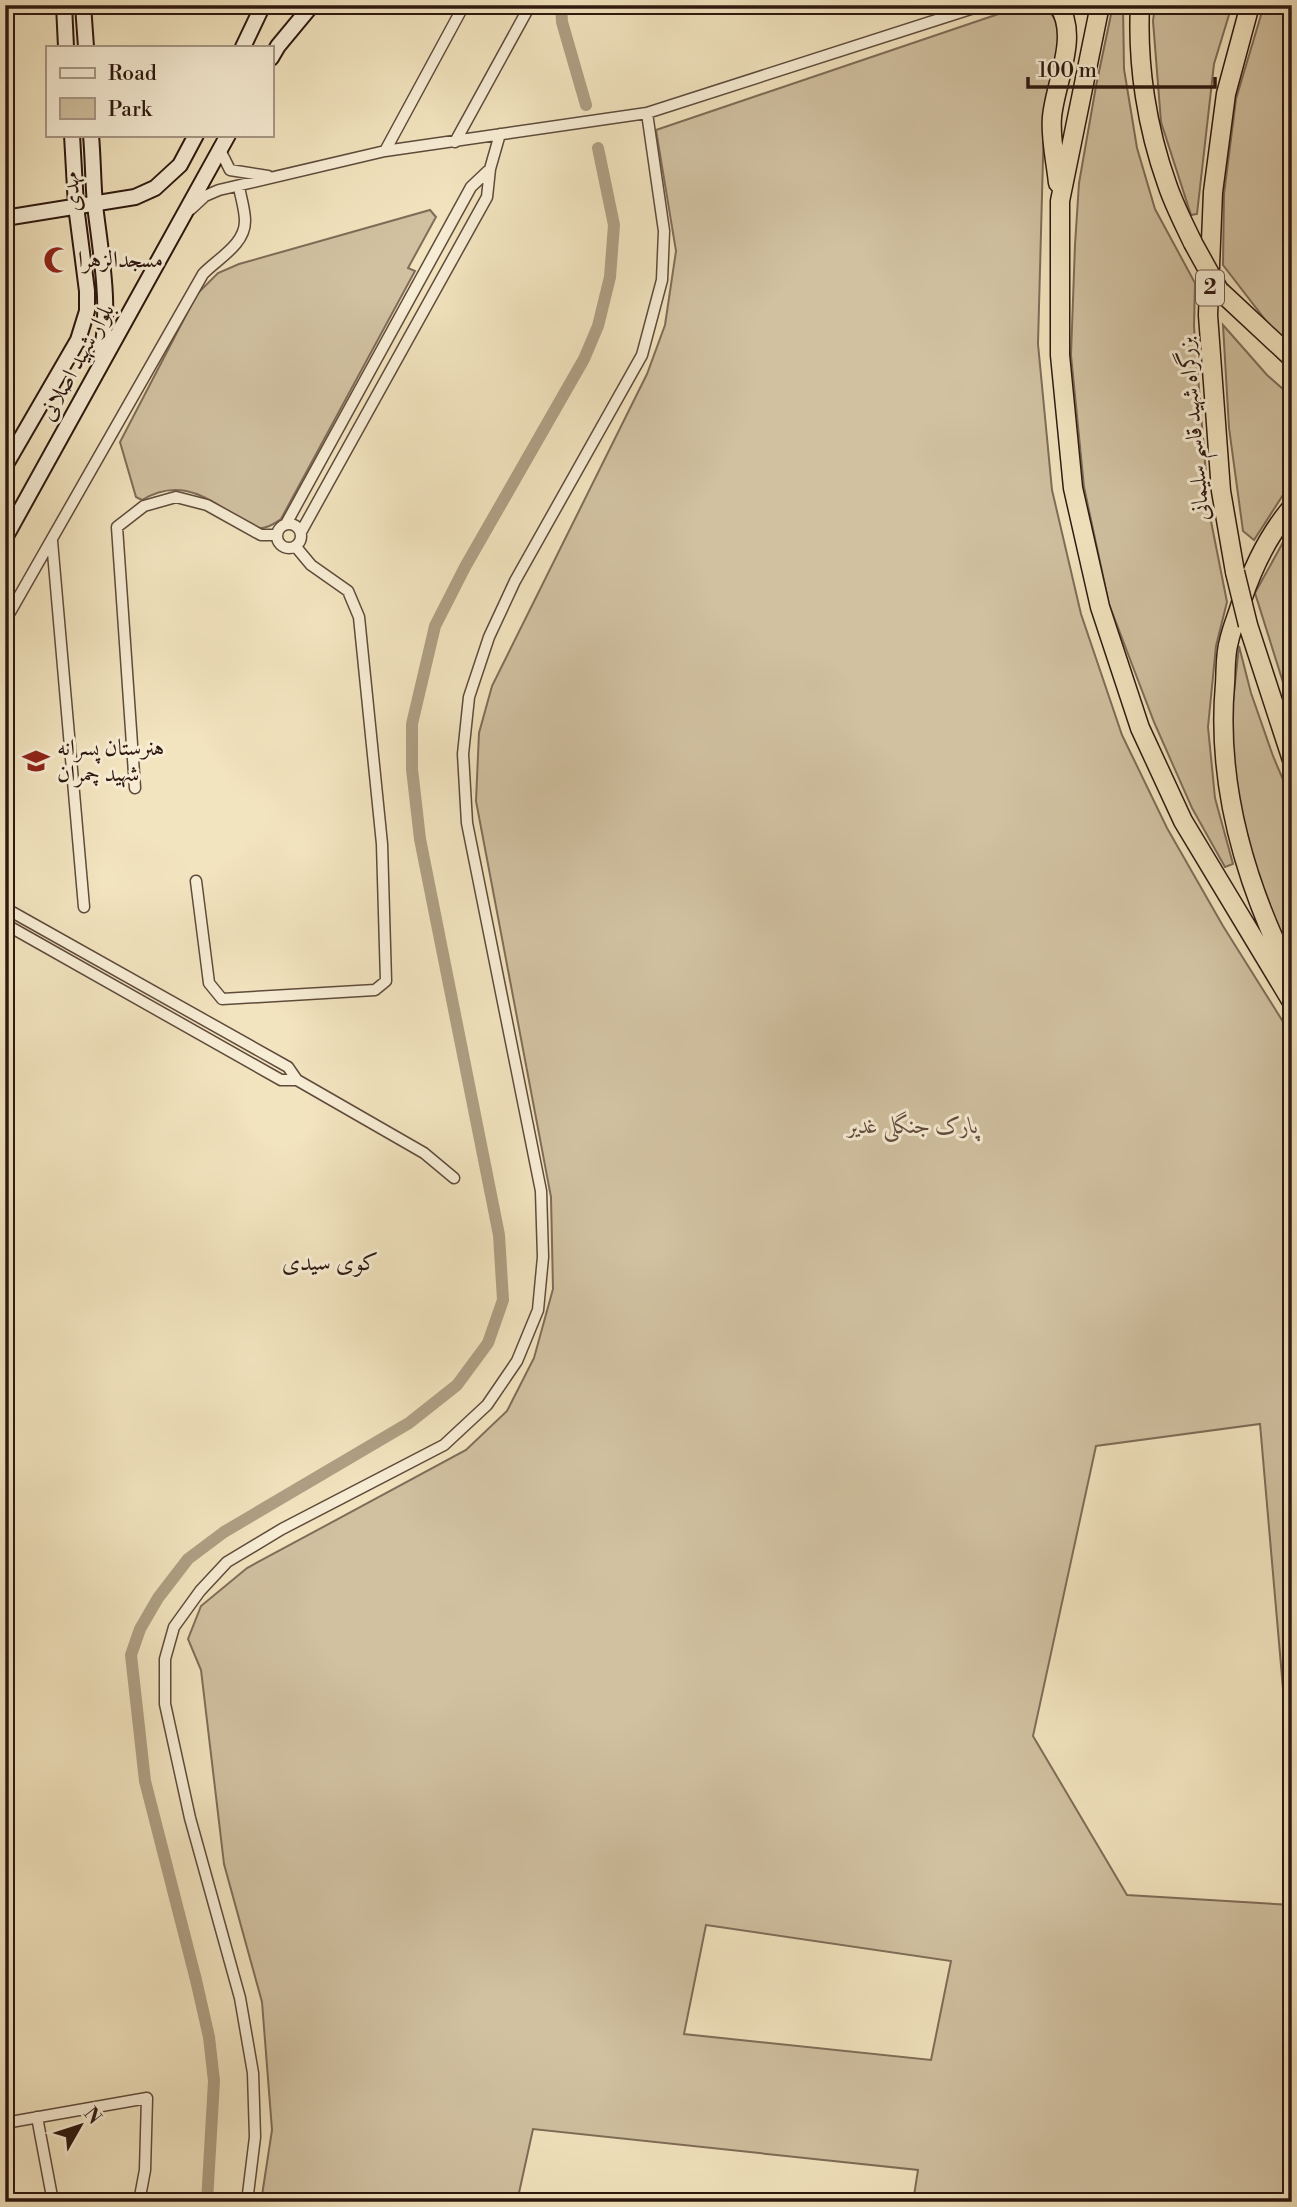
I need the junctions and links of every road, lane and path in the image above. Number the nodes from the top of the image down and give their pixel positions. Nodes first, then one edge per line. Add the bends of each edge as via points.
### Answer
1 (64, 5) edge
2 (83, 5) edge
3 (264, 5) edge
4 (312, 5) edge
5 (464, 5) edge
6 (983, 5) edge
7 (1058, 5) edge
8 (1100, 5) edge
9 (1140, 5) edge
10 (1250, 5) edge
11 (528, 9) dead end
12 (66, 46) edge
13 (86, 46) edge
14 (244, 46) edge
15 (273, 55) edge
16 (647, 113) junction
17 (500, 134) junction
18 (72, 136) edge
19 (91, 136) edge
20 (195, 136) edge
21 (227, 136) edge
22 (455, 142) junction
23 (220, 150) junction
24 (385, 151) junction
25 (490, 169) junction
26 (271, 176) junction
27 (239, 187) junction
28 (1060, 201) junction
29 (95, 204) junction
30 (76, 206) junction
31 (184, 215) junction
32 (455, 217) junction
33 (5, 218) edge
34 (471, 225) junction
35 (434, 258) junction
36 (448, 266) junction
37 (391, 333) junction
38 (78, 340) joint
39 (406, 342) junction
40 (1292, 358) edge
41 (97, 371) junction
42 (335, 436) junction
43 (350, 445) junction
44 (5, 466) edge
45 (1292, 506) edge
46 (286, 524) junction
47 (302, 532) junction
48 (277, 535) junction
49 (5, 538) edge
50 (52, 540) junction
51 (296, 547) junction
52 (5, 621) edge
53 (1292, 760) edge
54 (135, 788) dead end
55 (196, 881) dead end
56 (84, 907) dead end
57 (5, 908) edge
58 (5, 924) edge
59 (1292, 976) edge
60 (1292, 1002) edge
61 (297, 1080) junction
62 (454, 1178) dead end
63 (37, 2118) junction
64 (5, 2123) edge
65 (53, 2202) edge
66 (139, 2202) edge
67 (247, 2202) edge

1 - 12 main road
2 - 13 main road
3 - 14 main road
4 - 15 main road
5 - 24 street
6 - 16 street
7 - 28 highway via 1068,31 1052,118
8 - 28 highway
9 - 40 highway, bridge via 1148,120 1167,186 1219,290
10 - 53 highway, بزرگراه شهید قاسم سلیمانی / 2, bridge via 1226,94 1213,192 1208,315 1221,491 1235,572
11 - 22 street
16 - 17 street
16 - 67 street via 664,231 662,280 642,355 515,581 489,637 469,697 463,754 467,823 541,1191 543,1257 538,1310 517,1361 487,1405 444,1445 282,1528 227,1562 174,1627 165,1659 165,1704 190,1818 240,1998 253,2073 255,2137
17 - 22 street
17 - 25 street
18 - 30 main road, مهدی
19 - 29 main road, مهدی
20 - 29 main road via 180,165 155,188 135,197
21 - 23 main road, بلوار شهید اصلانی
22 - 24 street
23 - 26 street via 230,170
23 - 31 main road, بلوار شهید اصلانی
24 - 26 street
25 - 32 street via 471,187
25 - 34 street via 487,197
26 - 27 street
27 - 31 street via 205,196
27 - 50 street via 245,224 241,237 203,274
28 - 60 highway via 1061,368 1073,488 1100,607 1140,728 1183,821
29 - 30 main road
29 - 41 main road, مهدی via 106,290 105,334
30 - 33 main road
30 - 38 main road, مهدی via 87,291 87,311
31 - 41 main road, بلوار شهید اصلانی
32 - 34 street
32 - 35 street
34 - 36 street
35 - 36 street
35 - 37 street
36 - 39 street
37 - 39 street
37 - 42 street
38 - 44 main road, بلوار شهید اصلانی
39 - 43 street
41 - 49 main road, بلوار شهید اصلانی
42 - 43 street
42 - 46 street
43 - 47 street
45 - 59 highway via 1252,569 1228,643 1221,722 1229,797 1243,862
46 - 47 street via 298,526
46 - 48 street
47 - 51 street
48 - 51 street via 283,547
48 - 54 street via 261,535 207,505 176,497 144,506 117,527
50 - 52 street
50 - 56 street
51 - 55 street via 311,565 348,591 359,617 382,844 386,981 375,990 222,999 209,984
57 - 61 street via 288,1067
58 - 61 street via 281,1080
61 - 62 street via 424,1153
63 - 64 street
63 - 65 street
63 - 66 street via 147,2098 145,2170

